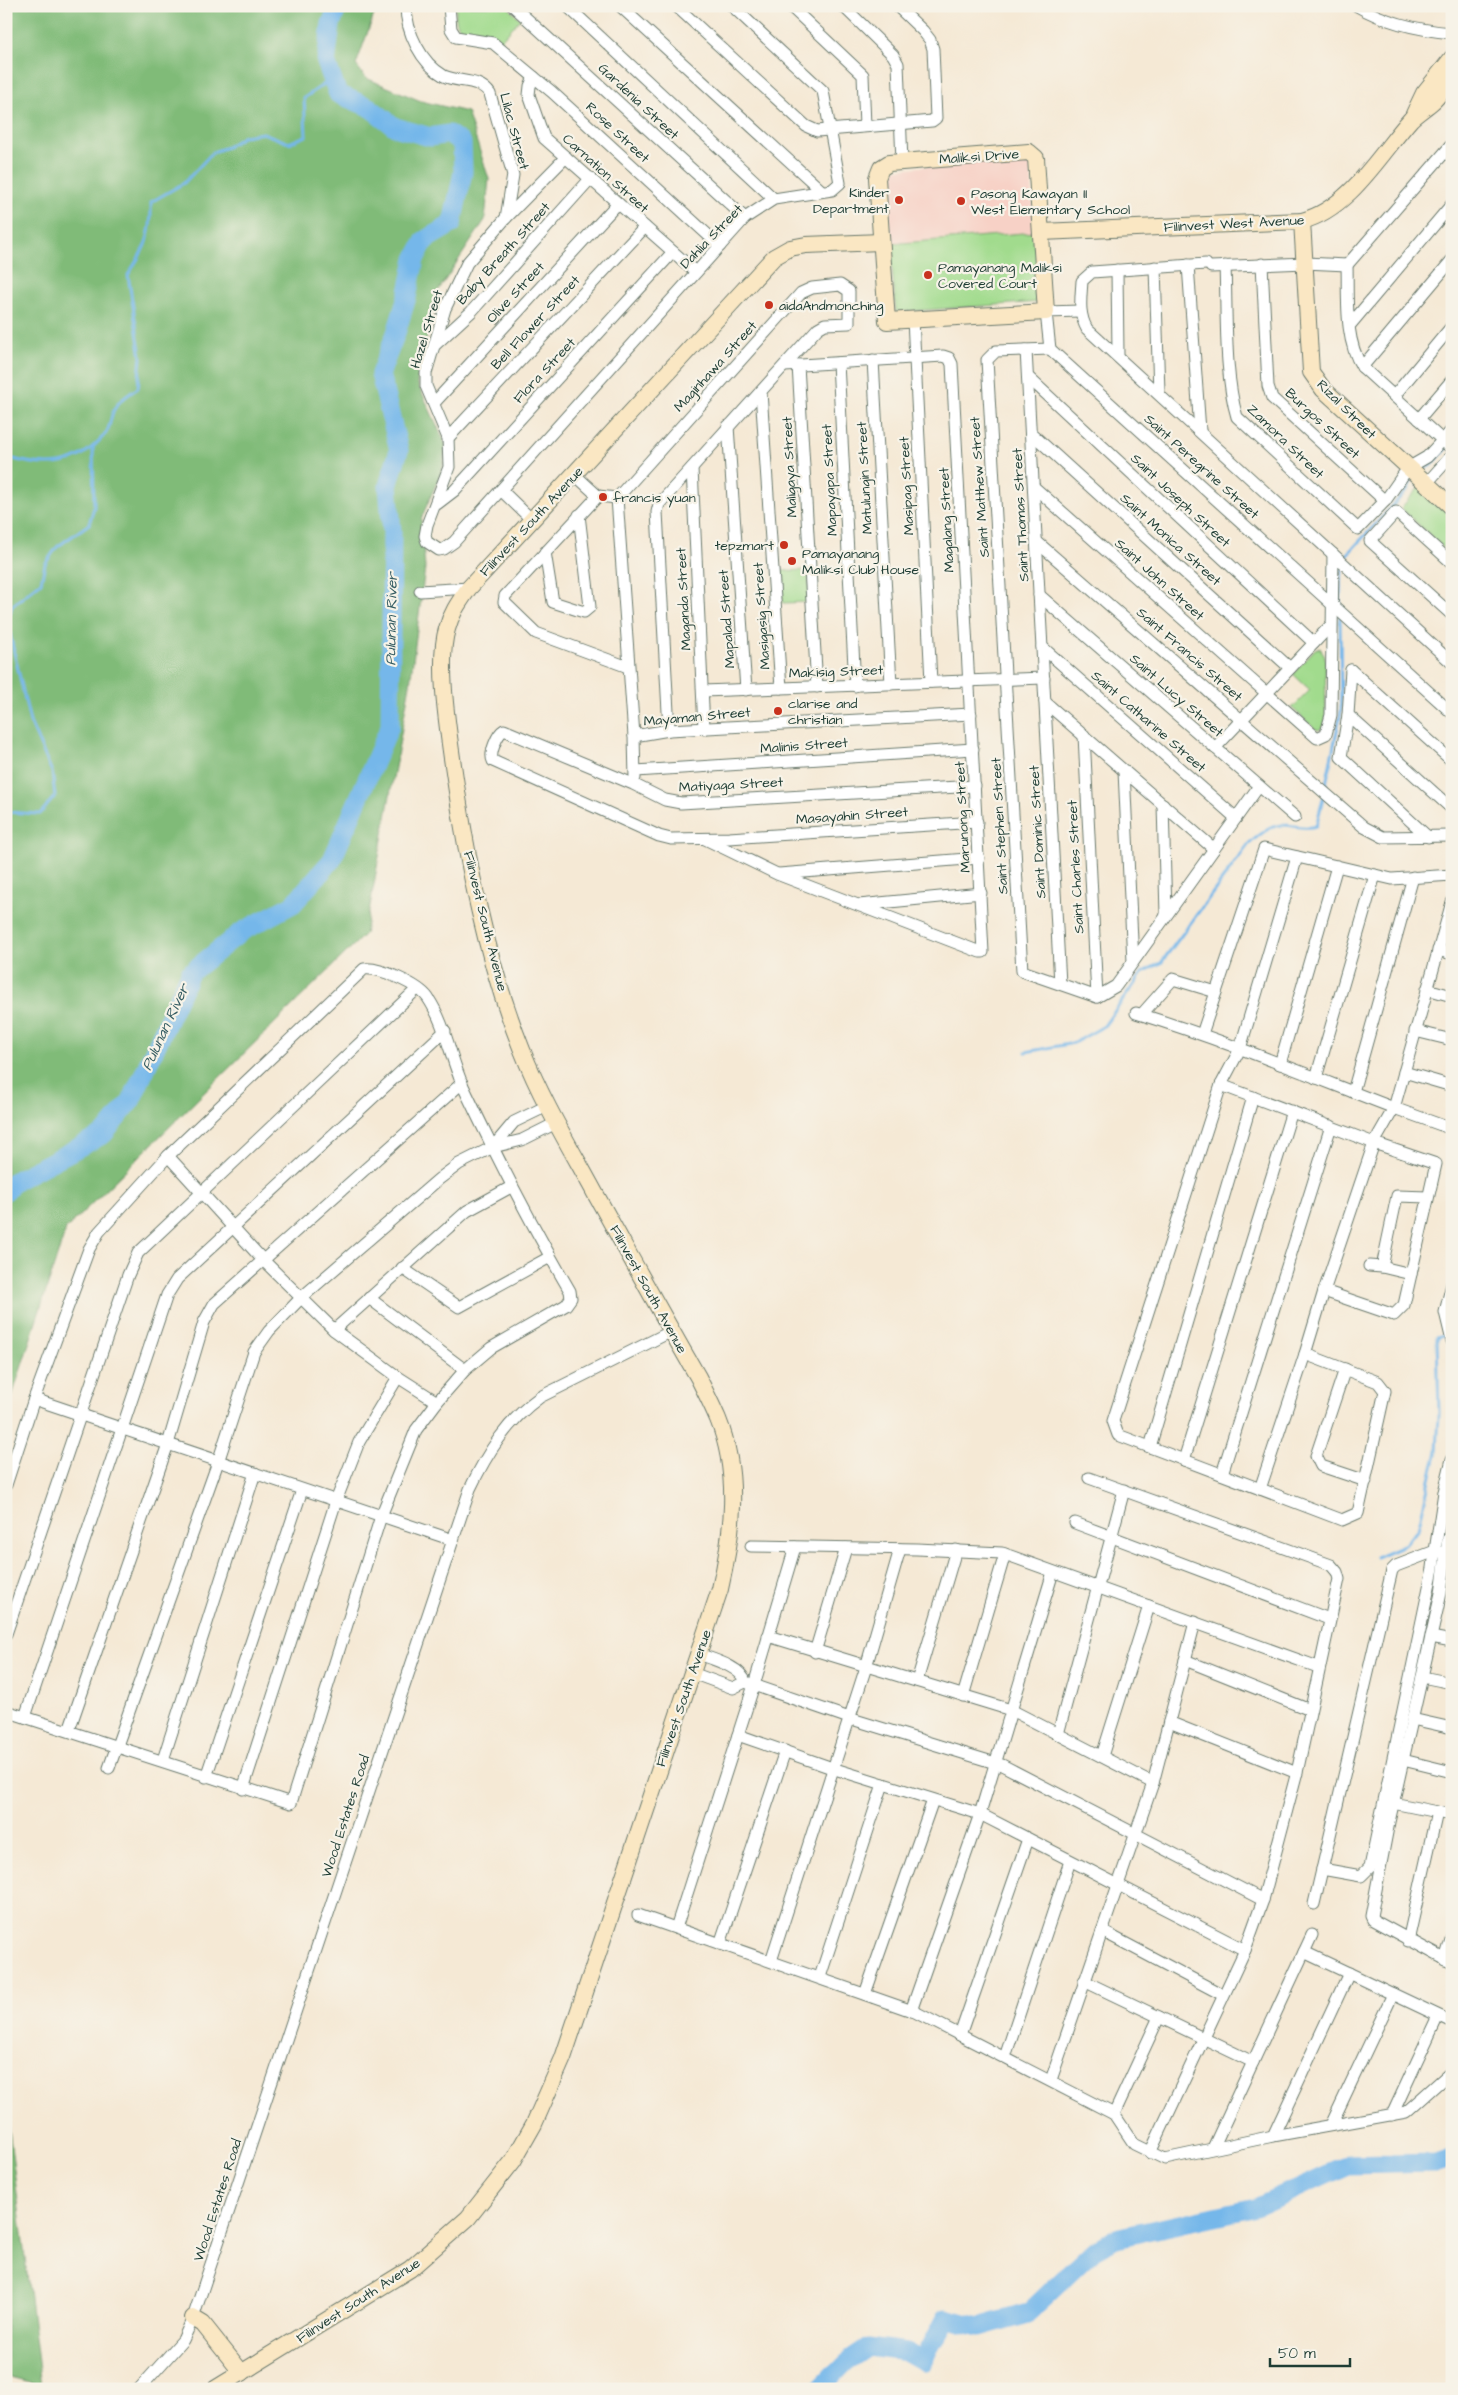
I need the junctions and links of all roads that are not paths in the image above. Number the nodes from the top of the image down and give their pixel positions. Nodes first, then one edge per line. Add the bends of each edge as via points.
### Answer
1 (406, 6) edge
2 (450, 6) edge
3 (514, 6) edge
4 (567, 6) edge
5 (620, 6) edge
6 (676, 6) edge
7 (732, 6) edge
8 (790, 6) edge
9 (843, 6) edge
10 (897, 6) edge
11 (1357, 6) edge
12 (1452, 33) edge
13 (1452, 58) edge
14 (534, 77) junction
15 (1452, 78) edge
16 (1413, 117) junction
17 (901, 125) junction
18 (865, 126) junction
19 (832, 131) junction
20 (1452, 144) edge
21 (566, 157) junction
22 (902, 162) junction
23 (591, 178) junction
24 (822, 191) junction
25 (774, 199) junction
26 (618, 203) junction
27 (1452, 204) edge
28 (744, 218) junction
29 (505, 219) junction
30 (1302, 221) junction
31 (644, 227) junction
32 (1041, 232) junction
33 (881, 242) junction
34 (720, 246) junction
35 (673, 252) junction
36 (1452, 260) edge
37 (1305, 263) junction
38 (1262, 264) junction
39 (1188, 265) junction
40 (1347, 265) junction
41 (1225, 266) junction
42 (1155, 267) junction
43 (1116, 270) junction
44 (696, 272) junction
45 (1080, 310) junction
46 (1046, 312) junction
47 (912, 319) junction
48 (1350, 325) junction
49 (1452, 326) edge
50 (434, 345) junction
51 (1050, 349) junction
52 (1026, 350) junction
53 (1118, 355) junction
54 (914, 357) junction
55 (873, 360) junction
56 (838, 363) junction
57 (798, 365) junction
58 (785, 366) junction
59 (1362, 367) junction
60 (1028, 378) junction
61 (1452, 380) edge
62 (761, 392) junction
63 (1159, 393) junction
64 (1394, 396) junction
65 (434, 403) junction
66 (1419, 419) junction
67 (728, 426) junction
68 (1452, 430) edge
69 (1200, 431) junction
70 (1032, 433) junction
71 (448, 438) junction
72 (1448, 446) edge
73 (1452, 455) edge
74 (692, 468) junction
75 (574, 474) junction
76 (1416, 475) junction
77 (1034, 486) junction
78 (501, 490) junction
79 (598, 496) junction
80 (617, 498) junction
81 (1385, 501) junction
82 (435, 505) junction
83 (1452, 507) edge
84 (579, 515) junction
85 (533, 520) junction
86 (454, 542) joint
87 (1037, 542) junction
88 (545, 552) junction
89 (1336, 557) junction
90 (1452, 563) edge
91 (469, 588) junction
92 (420, 591) dead end
93 (1039, 595) junction
94 (1333, 607) junction
95 (1452, 615) edge
96 (1331, 624) junction
97 (1314, 643) junction
98 (1042, 647) junction
99 (1452, 663) edge
100 (628, 667) junction
101 (1290, 668) junction
102 (1044, 678) junction
103 (1006, 680) junction
104 (970, 681) junction
105 (931, 682) junction
106 (891, 684) junction
107 (854, 686) junction
108 (817, 687) junction
109 (781, 688) junction
110 (746, 690) junction
111 (703, 692) junction
112 (1265, 694) junction
113 (1045, 702) junction
114 (1452, 713) edge
115 (971, 714) junction
116 (1348, 714) junction
117 (1242, 720) junction
118 (704, 729) junction
119 (504, 730) joint
120 (670, 730) junction
121 (634, 736) junction
122 (1084, 736) junction
123 (1215, 748) junction
124 (973, 749) junction
125 (1452, 761) edge
126 (636, 771) junction
127 (1124, 771) junction
128 (633, 784) junction
129 (975, 786) junction
130 (1259, 786) junction
131 (1163, 804) junction
132 (1452, 809) edge
133 (1295, 817) dead end
134 (1236, 818) junction
135 (977, 822) junction
136 (1452, 836) edge
137 (1428, 837) junction
138 (705, 839) junction
139 (1214, 849) junction
140 (1296, 857) junction
141 (979, 858) junction
142 (1337, 866) junction
143 (777, 874) junction
144 (1452, 874) edge
145 (1374, 875) junction
146 (1413, 877) junction
147 (981, 893) junction
148 (854, 906) junction
149 (1451, 908) edge
150 (1166, 915) junction
151 (1438, 950) junction
152 (1452, 954) edge
153 (1133, 962) junction
154 (1060, 984) junction
155 (417, 989) junction
156 (1427, 989) junction
157 (1216, 992) junction
158 (1452, 996) edge
159 (1097, 997) junction
160 (1416, 1031) junction
161 (445, 1032) junction
162 (1202, 1034) junction
163 (1452, 1040) edge
164 (1240, 1048) junction
165 (1280, 1064) junction
166 (1404, 1072) junction
167 (1316, 1078) junction
168 (462, 1083) junction
169 (1221, 1084) junction
170 (1452, 1086) edge
171 (1353, 1092) junction
172 (1253, 1097) junction
173 (547, 1106) junction
174 (1394, 1108) junction
175 (1292, 1112) junction
176 (556, 1123) junction
177 (1331, 1126) junction
178 (1452, 1129) edge
179 (1374, 1143) junction
180 (493, 1147) junction
181 (168, 1156) junction
182 (511, 1187) junction
183 (201, 1192) junction
184 (1428, 1198) junction
185 (233, 1228) junction
186 (550, 1257) junction
187 (262, 1259) junction
188 (1369, 1266) dead end
189 (1382, 1267) junction
190 (402, 1268) junction
191 (1411, 1274) junction
192 (1452, 1284) edge
193 (1324, 1291) junction
194 (301, 1298) junction
195 (370, 1298) junction
196 (334, 1330) junction
197 (1450, 1330) edge
198 (672, 1331) junction
199 (1305, 1354) junction
200 (1345, 1369) junction
201 (465, 1370) junction
202 (398, 1377) junction
203 (34, 1399) junction
204 (437, 1402) junction
205 (81, 1414) junction
206 (123, 1429) junction
207 (168, 1444) junction
208 (1150, 1447) junction
209 (1452, 1459) edge
210 (1184, 1460) junction
211 (218, 1462) junction
212 (255, 1473) junction
213 (1222, 1474) junction
214 (1089, 1478) dead end
215 (1366, 1481) junction
216 (6, 1485) edge
217 (1260, 1489) junction
218 (302, 1490) junction
219 (1124, 1490) junction
220 (1448, 1493) edge
221 (336, 1501) junction
222 (381, 1516) junction
223 (1075, 1523) dead end
224 (1436, 1535) junction
225 (1112, 1537) junction
226 (1450, 1539) edge
227 (453, 1540) junction
228 (752, 1546) dead end
229 (795, 1547) junction
230 (846, 1548) junction
231 (900, 1548) junction
232 (956, 1550) junction
233 (1435, 1551) junction
234 (1449, 1553) edge
235 (1005, 1554) junction
236 (1053, 1572) junction
237 (1098, 1588) junction
238 (1446, 1594) edge
239 (1150, 1606) junction
240 (1329, 1619) junction
241 (1195, 1622) junction
242 (6, 1634) edge
243 (768, 1636) junction
244 (1431, 1636) junction
245 (1452, 1641) edge
246 (815, 1652) junction
247 (698, 1654) junction
248 (1185, 1660) junction
249 (866, 1667) junction
250 (1318, 1667) junction
251 (692, 1673) junction
252 (1422, 1677) junction
253 (917, 1681) junction
254 (1452, 1683) edge
255 (750, 1684) junction
256 (963, 1696) junction
257 (1011, 1710) junction
258 (1310, 1710) junction
259 (6, 1711) edge
260 (25, 1717) junction
261 (850, 1718) junction
262 (1412, 1719) junction
263 (1169, 1722) junction
264 (1452, 1728) edge
265 (69, 1730) junction
266 (1058, 1734) junction
267 (738, 1735) junction
268 (117, 1746) junction
269 (785, 1751) junction
270 (1102, 1756) junction
271 (163, 1760) junction
272 (1403, 1760) junction
273 (996, 1763) junction
274 (110, 1768) dead end
275 (833, 1768) junction
276 (1297, 1772) junction
277 (1452, 1772) edge
278 (206, 1777) junction
279 (1153, 1783) junction
280 (883, 1784) junction
281 (243, 1789) junction
282 (933, 1800) junction
283 (1393, 1803) junction
284 (1437, 1812) junction
285 (980, 1814) junction
286 (1452, 1815) edge
287 (1384, 1822) junction
288 (1135, 1833) junction
289 (1028, 1839) junction
290 (1070, 1861) junction
291 (1322, 1869) junction
292 (1118, 1885) junction
293 (1263, 1900) junction
294 (1314, 1904) dead end
295 (638, 1915) dead end
296 (676, 1928) junction
297 (1102, 1931) junction
298 (1312, 1935) dead end
299 (1452, 1936) edge
300 (1408, 1941) junction
301 (720, 1944) junction
302 (1244, 1950) junction
303 (1304, 1952) junction
304 (771, 1961) junction
305 (1448, 1962) edge
306 (1348, 1973) junction
307 (820, 1977) junction
308 (1084, 1982) junction
309 (865, 1994) junction
310 (1393, 1994) junction
311 (1223, 1995) junction
312 (912, 2011) junction
313 (1438, 2016) junction
314 (1159, 2017) junction
315 (1452, 2022) edge
316 (960, 2035) junction
317 (1203, 2038) junction
318 (1005, 2057) junction
319 (1253, 2062) junction
320 (1452, 2071) edge
321 (1051, 2080) junction
322 (1114, 2114) junction
323 (1392, 2115) junction
324 (1331, 2125) junction
325 (1273, 2136) junction
326 (1213, 2148) junction
327 (1150, 2153) junction
328 (193, 2318) junction
329 (242, 2373) junction
330 (139, 2389) edge
331 (215, 2389) edge

1 - 29 street, Lilac Street via 415,46 426,60 445,76 481,85 490,94 513,175
2 - 14 street, Rose Street via 451,29 456,36 493,44
3 - 28 street, Gardenia Street
4 - 25 street
5 - 24 street
6 - 19 street via 806,126 817,132
7 - 19 street via 818,84 826,98
8 - 18 street via 863,75
9 - 17 street via 893,55 898,64
10 - 17 street via 930,40 937,114 932,121
11 - 12 street via 1377,18 1429,31
13 - 16 street, Filinvest West Avenue via 1424,93
14 - 21 street, Carnation Street via 529,95 540,129 544,138
14 - 34 street, Rose Street
15 - 16 street, Filinvest West Avenue via 1434,101
16 - 30 street, Filinvest West Avenue via 1334,208
17 - 18 street
17 - 22 street
18 - 19 street
19 - 24 street, Dahlia Street via 840,183 832,190
20 - 40 street
21 - 23 street, Carnation Street
21 - 29 street, Hazel Street
22 - 32 street, Maliksi Drive via 1033,154 1036,158
22 - 33 street, Maliksi Drive via 888,163 876,178
23 - 26 street, Carnation Street
23 - 50 street, Baby Breath Street via 471,312
24 - 25 street, Dahlia Street
25 - 28 street, Dahlia Street
26 - 31 street, Carnation Street
26 - 65 street, Olive Street
27 - 48 street
28 - 34 street, Dahlia Street
29 - 50 street, Hazel Street via 467,263 445,308
30 - 32 street, Filinvest West Avenue
30 - 37 street, Rizal Street
31 - 35 street, Carnation Street
31 - 71 street, Bell Flower Street
32 - 46 street, Maliksi Drive
33 - 47 street, Maliksi Drive via 887,321
33 - 75 street, Filinvest South Avenue via 806,245 790,248 774,258
34 - 44 street, Dahlia Street
35 - 44 street, Carnation Street
35 - 82 street, Flora Street via 454,491
36 - 59 street
37 - 38 street
37 - 40 street
37 - 76 street, Rizal Street via 1311,372 1323,389
38 - 41 street
38 - 81 street, Burgos Street via 1268,386 1272,398
39 - 41 street
39 - 42 street
39 - 69 street
40 - 48 street
41 - 81 street, Zamora Street via 1228,353 1237,417 1358,530
42 - 43 street
42 - 63 street
43 - 45 street via 1092,272 1086,276 1082,281
43 - 53 street
44 - 78 street, Dahlia Street
45 - 46 street
45 - 53 street via 1087,329
46 - 47 street, Maliksi Drive
46 - 51 street
47 - 54 street, Masipag Street
48 - 59 street via 1354,352
49 - 64 street
50 - 65 street, Hazel Street via 426,373 426,386
51 - 52 street, Saint Matthew Street
51 - 94 street, Saint Peregrine Street
52 - 60 street, Saint Thomas Street
52 - 103 street, Saint Matthew Street via 996,351 987,360
53 - 63 street
54 - 55 street
54 - 104 street, Magalang Street via 943,356 952,364
54 - 105 street, Masipag Street
55 - 56 street
55 - 106 street, Matulungin Street
56 - 57 street
56 - 107 street, Mapayapa Street
57 - 58 street
57 - 108 street, Maligaya Street
58 - 62 street
58 - 80 street, Maginhawa Street via 818,328 825,324 849,323 849,292 845,288 840,285 812,288 801,293
59 - 64 street
60 - 70 street, Saint Thomas Street
60 - 97 street, Saint Joseph Street
61 - 66 street
62 - 67 street
62 - 109 street, Masigasig Street
63 - 69 street
64 - 66 street
65 - 71 street, Hazel Street
66 - 72 street
67 - 74 street
67 - 110 street, Mapalad Street
68 - 72 street
69 - 89 street
70 - 77 street, Saint Thomas Street
70 - 101 street, Saint Monica Street
71 - 82 street, Hazel Street via 449,467
72 - 76 street via 1427,457
73 - 76 street
74 - 111 street, Maganda Street
74 - 120 street via 659,504 658,512
75 - 79 street
75 - 85 street, Filinvest South Avenue
76 - 81 street
76 - 83 street, Rizal Street
77 - 87 street, Saint Thomas Street
77 - 112 street, Saint John Street
78 - 85 street
78 - 86 street, Dahlia Street
79 - 80 street
79 - 84 street
80 - 100 street
82 - 86 street, Hazel Street via 427,525 427,542 439,550
84 - 88 street
84 - 88 street via 590,607 587,610 584,612 553,602
85 - 91 street, Filinvest South Avenue
87 - 93 street, Saint Thomas Street
87 - 117 street, Saint Francis Street
88 - 100 street via 505,596 504,602 536,633
89 - 94 street
89 - 99 street
90 - 95 street via 1396,512 1370,541
91 - 92 street
91 - 173 street, Filinvest South Avenue via 456,606 446,630 447,724 480,912 522,1050
93 - 98 street, Saint Thomas Street
93 - 123 street, Saint Lucy Street
94 - 96 street
94 - 114 street, Saint Peregrine Street
96 - 97 street
96 - 112 street, Saint John Street via 1331,715 1326,734 1317,738
97 - 101 street
98 - 102 street, Saint Thomas Street
98 - 134 street, Saint Catharine Street
100 - 121 street
101 - 112 street
102 - 103 street, Makisig Street
102 - 113 street, Saint Dominic Street
103 - 104 street, Makisig Street
103 - 154 street, Saint Stephen Street via 1022,971
104 - 105 street, Makisig Street
104 - 115 street, Marunong Street
105 - 106 street, Makisig Street
106 - 107 street, Makisig Street
107 - 108 street, Makisig Street
108 - 109 street, Makisig Street
109 - 110 street, Makisig Street
110 - 111 street, Makisig Street
111 - 118 street, Maganda Street
112 - 117 street
113 - 122 street
113 - 154 street, Saint Dominic Street
115 - 118 street, Mayaman Street
115 - 124 street, Marunong Street
116 - 125 street via 1351,670
116 - 132 street
116 - 137 street via 1341,758
117 - 123 street
117 - 137 street, Saint Francis Street via 1372,833 1383,838
118 - 120 street, Mayaman Street
119 - 128 street, Matiyaga Street
119 - 138 street, Masayahin Street via 491,756 493,761 659,836
120 - 121 street, Mayaman Street
121 - 126 street
122 - 127 street
122 - 159 street, Saint Charles Street
123 - 130 street, Saint Lucy Street
124 - 126 street, Malinis Street
124 - 129 street, Marunong Street
126 - 128 street
127 - 131 street
127 - 153 street
128 - 129 street, Matiyaga Street via 665,800 681,803
129 - 135 street, Marunong Street
130 - 133 street, Saint Lucy Street
130 - 134 street
131 - 139 street
131 - 150 street
134 - 139 street
135 - 138 street, Masayahin Street
135 - 141 street, Marunong Street
136 - 137 street, Saint Francis Street
138 - 143 street
139 - 150 street
140 - 142 street
140 - 157 street via 1264,849
140 - 164 street
141 - 143 street
141 - 147 street, Marunong Street
142 - 145 street
142 - 165 street
143 - 148 street
144 - 146 street
145 - 146 street via 1392,879
145 - 167 street
146 - 171 street
147 - 148 street
147 - 148 street, Marunong Street via 984,952
149 - 151 street
150 - 153 street
151 - 152 street
151 - 156 street
153 - 159 street via 1116,986
154 - 159 street
155 - 161 street via 427,997
155 - 181 street via 375,968 364,969
155 - 183 street
156 - 158 street
156 - 160 street
157 - 162 street
157 - 162 street via 1173,979 1139,1014
160 - 163 street
160 - 166 street
161 - 168 street
161 - 185 street
162 - 164 street
164 - 165 street
164 - 169 street
165 - 167 street
166 - 170 street
166 - 174 street
167 - 171 street
168 - 180 street
168 - 187 street
169 - 172 street
169 - 208 street via 1113,1421 1118,1435
171 - 174 street
172 - 175 street
172 - 208 street
173 - 176 street, Filinvest South Avenue
173 - 180 street via 514,1122
174 - 178 street
174 - 179 street
175 - 177 street
175 - 210 street
176 - 180 street via 522,1140
176 - 198 street, Filinvest South Avenue
177 - 179 street
177 - 213 street
179 - 184 street via 1436,1164
179 - 193 street
180 - 182 street
180 - 194 street via 459,1164 439,1179
181 - 183 street
181 - 203 street via 99,1232 89,1249
182 - 186 street
182 - 190 street via 467,1211
183 - 185 street
183 - 205 street via 138,1253
184 - 189 street via 1397,1196
184 - 191 street
185 - 187 street
185 - 206 street via 177,1279 167,1295
186 - 190 street via 459,1307
186 - 201 street via 570,1291 571,1298 566,1305 491,1348
187 - 194 street
187 - 207 street via 214,1304 204,1322
188 - 189 street
189 - 191 street
190 - 195 street
191 - 193 street via 1404,1304 1394,1314
192 - 197 street via 1445,1312
193 - 199 street
194 - 196 street
194 - 211 street via 254,1352
195 - 196 street
195 - 201 street
196 - 202 street
198 - 227 street, Wood Estates Road via 561,1385 523,1409 501,1434 483,1463 470,1489
198 - 247 street, Filinvest South Avenue via 718,1420 728,1457 733,1497 730,1546 720,1589
199 - 200 street
199 - 217 street
200 - 215 street via 1378,1382 1385,1391
200 - 215 street via 1316,1456 1321,1466
201 - 204 street
202 - 204 street
202 - 221 street via 360,1442
203 - 205 street
203 - 216 street
204 - 222 street via 416,1430
205 - 206 street
205 - 242 street
206 - 207 street
206 - 260 street
207 - 211 street
207 - 265 street
208 - 210 street
209 - 220 street
210 - 213 street
211 - 212 street
211 - 268 street
212 - 218 street
212 - 271 street
213 - 217 street
214 - 219 street
215 - 217 street via 1358,1513 1342,1520
218 - 221 street
218 - 278 street
219 - 225 street
219 - 240 street via 1331,1565 1339,1579
220 - 224 street
221 - 222 street
221 - 281 street
222 - 227 street
222 - 281 street via 291,1803
223 - 225 street
224 - 226 street
224 - 233 street
225 - 237 street
225 - 240 street
226 - 234 street
227 - 328 street, Wood Estates Road
228 - 229 street
229 - 230 street
229 - 243 street
230 - 231 street
230 - 246 street
231 - 232 street
231 - 249 street
232 - 235 street
232 - 253 street
233 - 234 street
233 - 287 street
233 - 291 street via 1392,1570
234 - 238 street
235 - 236 street
235 - 256 street
236 - 237 street
236 - 257 street
237 - 239 street
237 - 266 street
238 - 244 street
239 - 241 street
239 - 270 street
240 - 250 street
241 - 248 street
241 - 250 street
243 - 246 street
243 - 255 street
244 - 245 street
244 - 252 street
246 - 249 street
247 - 251 street, Filinvest South Avenue
247 - 255 street via 737,1671
248 - 258 street
248 - 263 street
249 - 253 street
249 - 261 street
250 - 258 street
251 - 255 street via 733,1688
251 - 329 street, Filinvest South Avenue via 563,2058 534,2124 513,2161 468,2218 410,2269
252 - 254 street
252 - 262 street
253 - 256 street
255 - 261 street
255 - 267 street
256 - 257 street
257 - 266 street
257 - 273 street
258 - 276 street
259 - 260 street
260 - 265 street
261 - 273 street
261 - 275 street
262 - 264 street
262 - 272 street
263 - 276 street
263 - 279 street
265 - 268 street
266 - 270 street
267 - 269 street
267 - 296 street
268 - 271 street
268 - 274 street
269 - 275 street
269 - 301 street
270 - 279 street
271 - 278 street
272 - 277 street
272 - 283 street
273 - 285 street
273 - 288 street
275 - 280 street
275 - 304 street
276 - 293 street
278 - 281 street
279 - 288 street
280 - 282 street
280 - 307 street
282 - 285 street
282 - 309 street
283 - 284 street
283 - 287 street
284 - 286 street
284 - 300 street
285 - 289 street
285 - 312 street
287 - 291 street via 1367,1872 1361,1876
287 - 300 street via 1371,1916
288 - 292 street
288 - 293 street
289 - 290 street
289 - 316 street
290 - 292 street
290 - 318 street
291 - 294 street
292 - 297 street
292 - 302 street
293 - 302 street
295 - 296 street
296 - 301 street
297 - 308 street
297 - 311 street
298 - 303 street
299 - 305 street
300 - 305 street
301 - 304 street
302 - 311 street
303 - 306 street
303 - 319 street
304 - 307 street
306 - 310 street
306 - 325 street
307 - 309 street
308 - 314 street
308 - 321 street
309 - 312 street
310 - 313 street
310 - 324 street
311 - 317 street
312 - 316 street
313 - 315 street
313 - 323 street
314 - 317 street
314 - 322 street
316 - 318 street
317 - 319 street
317 - 327 street
318 - 321 street
319 - 326 street
320 - 323 street via 1406,2112
321 - 322 street
322 - 327 street via 1134,2144
323 - 324 street
324 - 325 street
325 - 326 street
326 - 327 street via 1165,2159
328 - 329 street via 203,2324
328 - 330 street, Wood Estates Road via 183,2340
329 - 331 street, Filinvest South Avenue

